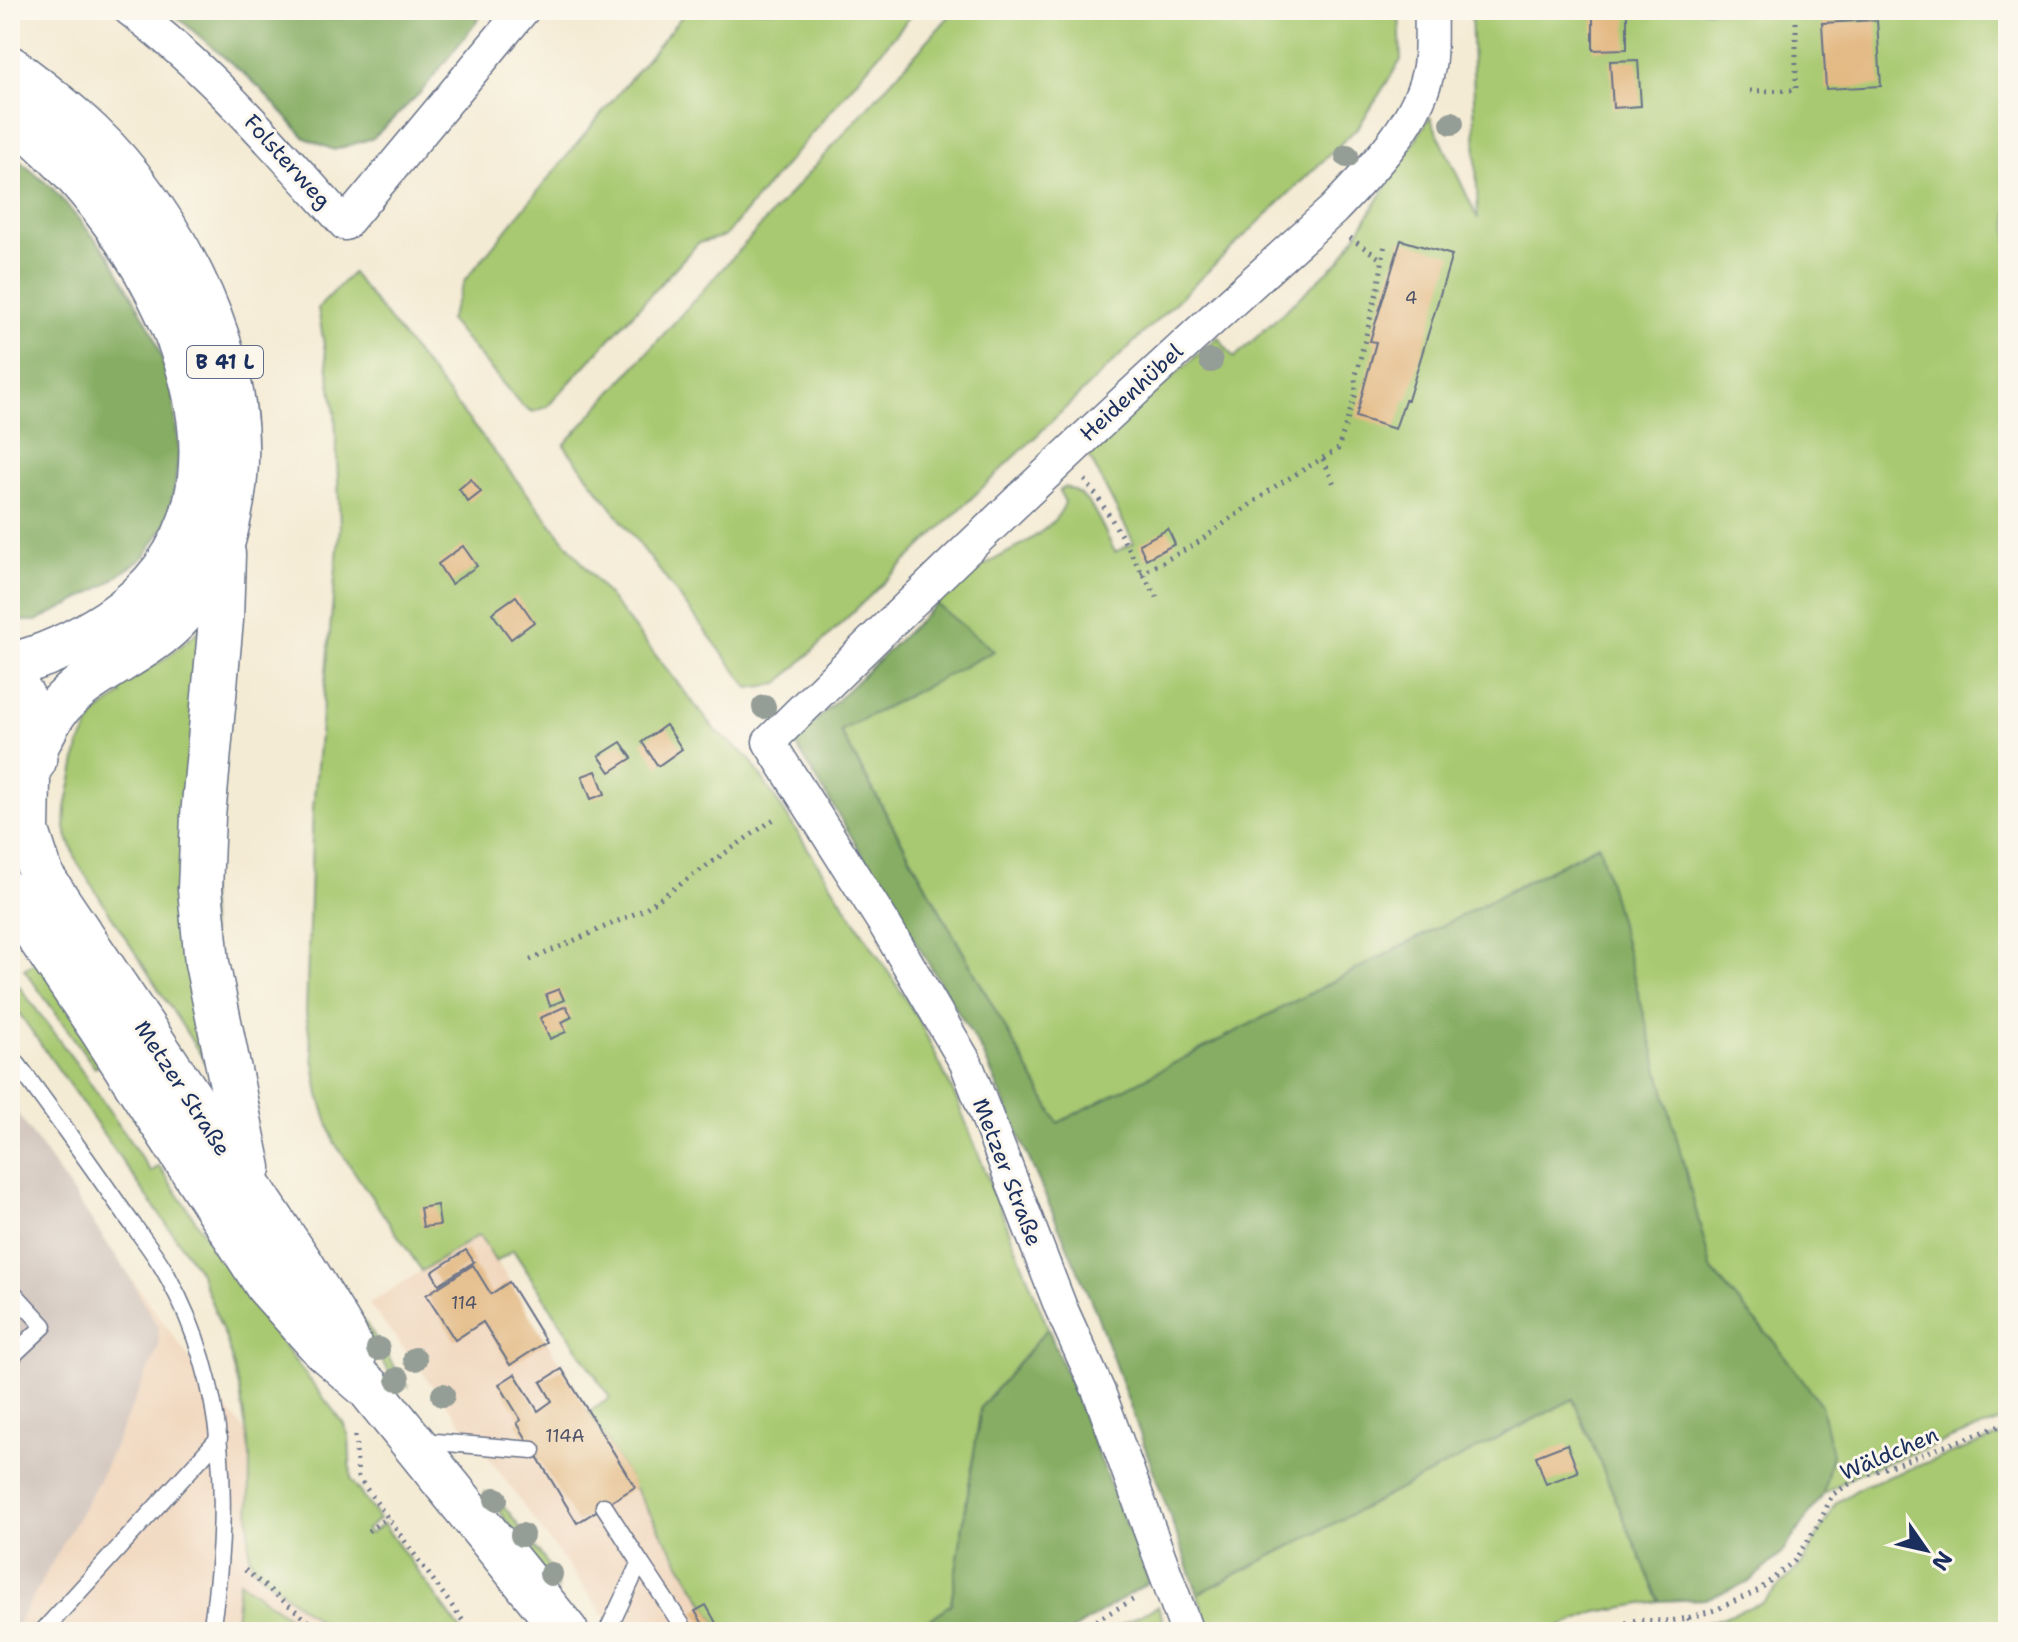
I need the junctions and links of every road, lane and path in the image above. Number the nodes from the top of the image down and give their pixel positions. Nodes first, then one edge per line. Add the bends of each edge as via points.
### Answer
1 (130, 10) edge
2 (523, 10) edge
3 (1431, 10) edge
4 (1796, 10) edge
5 (10, 68) edge
6 (1750, 91) dead end
7 (10, 114) edge
8 (1385, 243) dead end
9 (1064, 455) junction
10 (1323, 459) junction
11 (1334, 484) dead end
12 (224, 540) junction
13 (1141, 574) junction
14 (1157, 597) dead end
15 (10, 665) edge
16 (10, 678) edge
17 (769, 742) joint
18 (25, 778) edge
19 (804, 797) junction
20 (10, 894) edge
21 (530, 960) dead end
22 (10, 1054) edge
23 (256, 1199) junction
24 (10, 1289) edge
25 (10, 1358) edge
26 (368, 1387) junction
27 (2008, 1423) edge
28 (354, 1435) dead end
29 (219, 1438) junction
30 (411, 1440) junction
31 (533, 1450) dead end
32 (604, 1506) dead end
33 (388, 1517) junction
34 (368, 1531) dead end
35 (640, 1562) junction
36 (237, 1564) dead end
37 (1167, 1581) junction
38 (1687, 1618) junction
39 (685, 1630) dead end
40 (42, 1632) edge
41 (211, 1632) edge
42 (322, 1632) edge
43 (471, 1632) edge
44 (566, 1632) edge
45 (607, 1632) edge
46 (1075, 1632) edge
47 (1187, 1632) edge
48 (1595, 1632) edge
49 (1702, 1632) edge

1 - 2 street, Folsterweg via 223,90 345,224
3 - 9 street, Heidenhübel via 1430,65 1422,94 1380,159 1333,210
4 - 6 path via 1796,90
5 - 12 main road, B 41 L via 89,132 130,178 194,281 231,382 238,438 236,486
7 - 15 main road, B 41 L via 71,167 146,268 171,316 189,371 200,419 202,463 194,508 163,575 136,603 79,640
8 - 10 path via 1356,393 1338,449
9 - 13 path via 1111,515
9 - 17 street, Heidenhübel
10 - 11 path
10 - 13 path
12 - 18 main road, B 41 L via 203,587 180,616 57,709
12 - 23 main road via 200,889 212,992
13 - 14 path
16 - 18 main road, Metzer Straße via 30,711
17 - 19 street, Metzer Straße
18 - 23 main road, Metzer Straße via 27,831 42,877
19 - 21 path via 643,910
19 - 37 street, Metzer Straße via 966,1063 1099,1392
20 - 26 main road, Metzer Straße via 267,1285 324,1349
22 - 29 lane via 168,1276 209,1377
23 - 26 main road, Metzer Straße via 343,1332
24 - 25 lane via 44,1326
26 - 30 main road, Metzer Straße
27 - 38 path, Wäldchen via 1860,1477 1832,1495 1794,1561 1759,1590
28 - 33 path via 358,1477
29 - 40 lane
29 - 41 lane via 221,1564
30 - 31 lane
30 - 44 main road, Metzer Straße
32 - 35 lane
33 - 34 path
33 - 43 path
35 - 39 lane
35 - 45 lane
36 - 42 path
37 - 46 path
37 - 47 street, Metzer Straße
38 - 48 path, Wäldchen via 1636,1620
38 - 49 path

